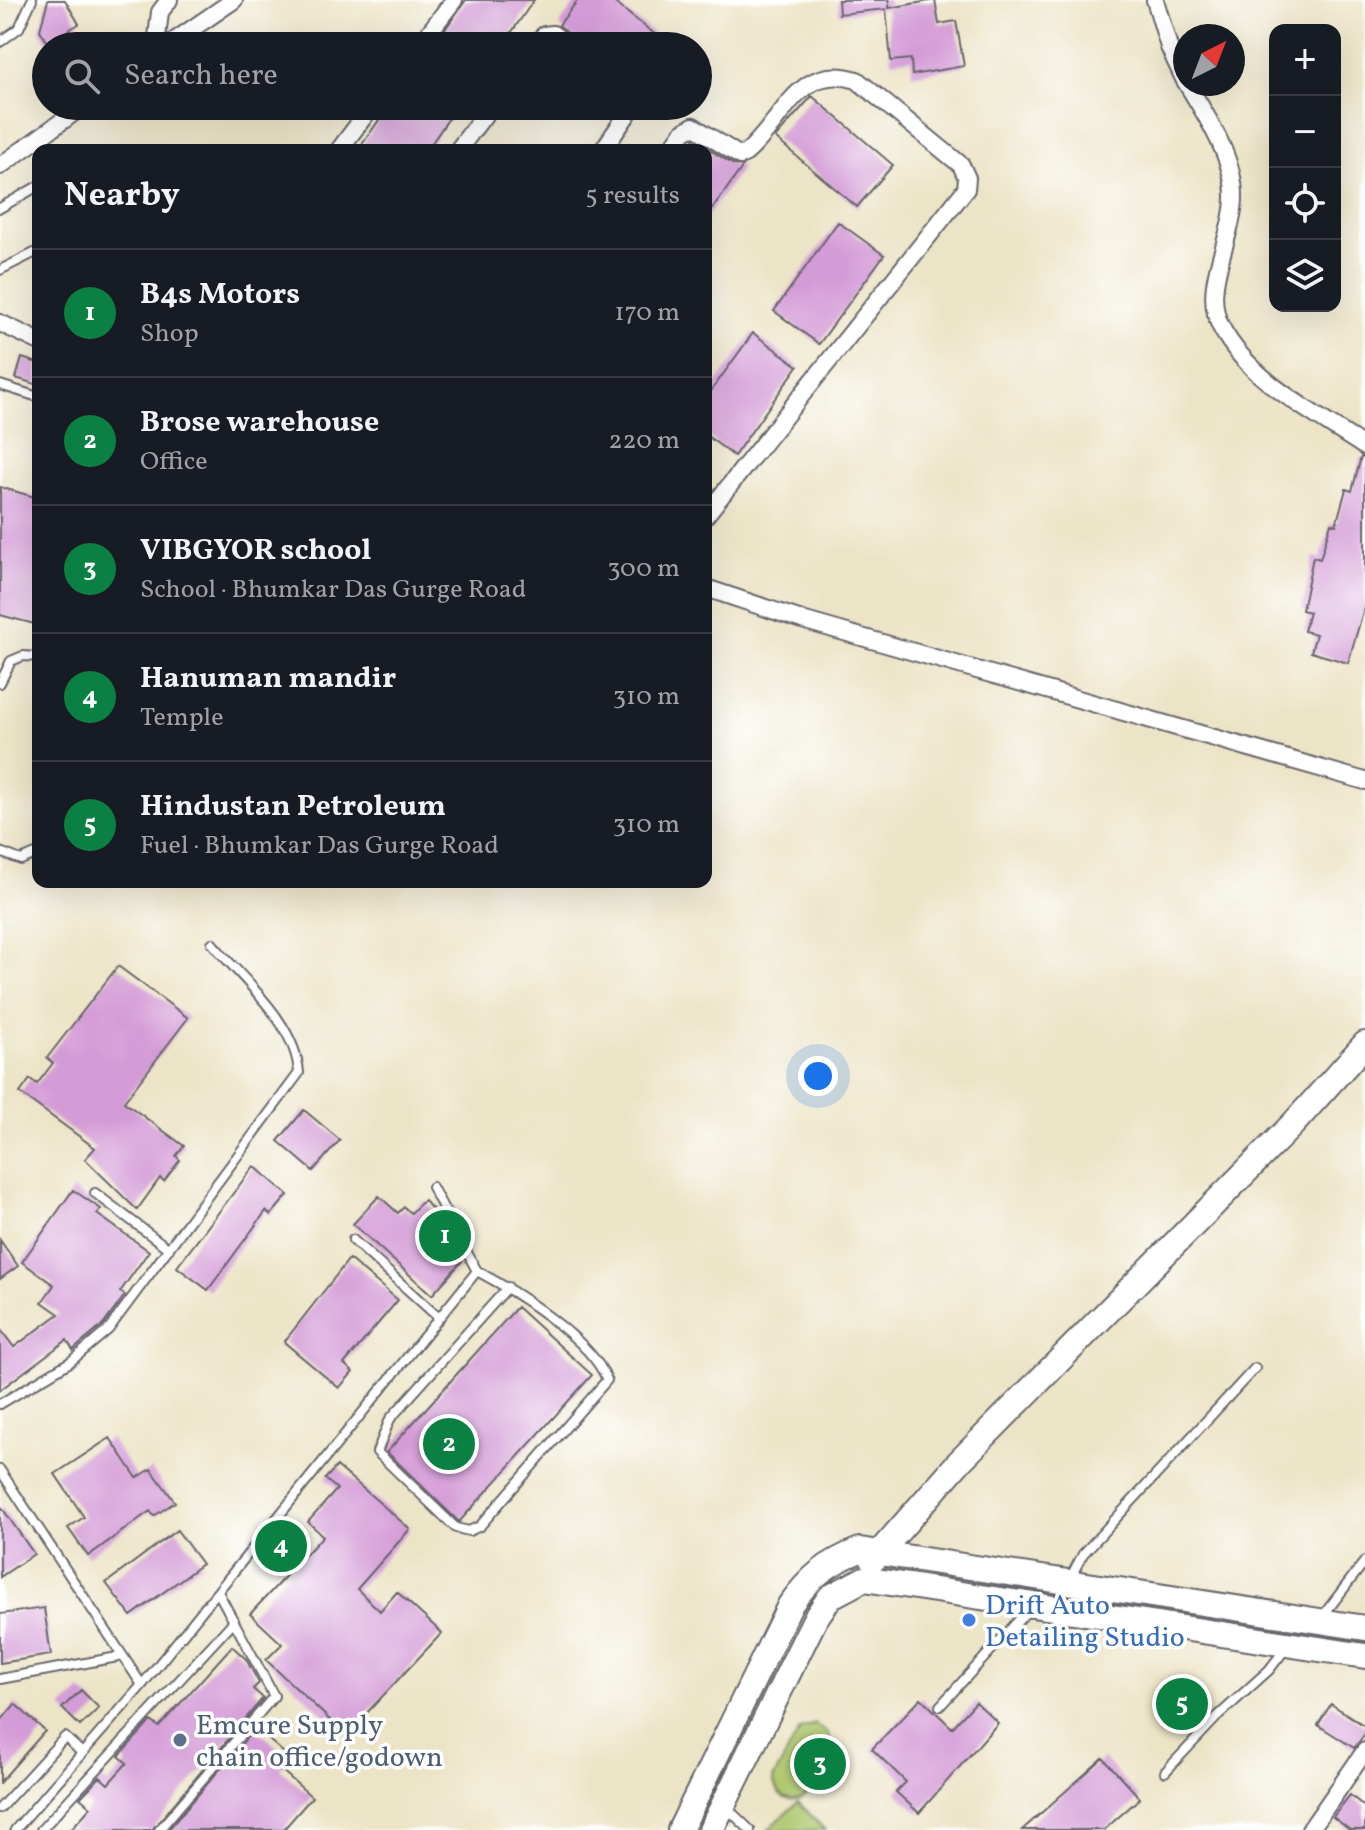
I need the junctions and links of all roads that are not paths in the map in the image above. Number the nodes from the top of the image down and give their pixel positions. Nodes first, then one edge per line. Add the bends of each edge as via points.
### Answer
1 (32, 0) edge
2 (169, 0) edge
3 (234, 0) edge
4 (454, 0) edge
5 (1155, 0) edge
6 (158, 32) edge
7 (187, 32) edge
8 (430, 32) edge
9 (0, 42) edge
10 (1173, 55) edge
11 (1193, 96) edge
12 (64, 120) edge
13 (362, 120) edge
14 (480, 120) edge
15 (623, 120) edge
16 (344, 144) edge
17 (462, 144) edge
18 (607, 144) edge
19 (674, 144) edge
20 (0, 166) edge
21 (32, 189) edge
22 (0, 208) edge
23 (32, 254) edge
24 (0, 270) edge
25 (0, 323) edge
26 (32, 338) edge
27 (0, 385) edge
28 (32, 395) edge
29 (1365, 447) edge
30 (712, 507) edge
31 (712, 590) edge
32 (32, 657) edge
33 (0, 683) edge
34 (1365, 781) edge
35 (0, 852) edge
36 (32, 855) edge
37 (212, 943) dead end
38 (1365, 1044) edge
39 (432, 1187) dead end
40 (95, 1193) dead end
41 (353, 1240) dead end
42 (169, 1249) junction
43 (477, 1271) junction
44 (508, 1287) junction
45 (439, 1318) junction
46 (1255, 1368) dead end
47 (0, 1404) edge
48 (0, 1470) edge
49 (877, 1551) junction
50 (1365, 1561) edge
51 (864, 1579) junction
52 (1069, 1581) junction
53 (218, 1592) junction
54 (1034, 1604) junction
55 (234, 1621) junction
56 (1319, 1621) junction
57 (1365, 1628) edge
58 (1289, 1644) junction
59 (123, 1656) junction
60 (1365, 1656) edge
61 (0, 1679) edge
62 (142, 1685) junction
63 (940, 1706) dead end
64 (1365, 1751) edge
65 (82, 1753) junction
66 (1165, 1772) dead end
67 (724, 1805) junction
68 (0, 1808) edge
69 (15, 1830) edge
70 (41, 1830) edge
71 (159, 1830) edge
72 (680, 1830) edge
73 (711, 1830) edge
74 (750, 1830) edge
75 (1310, 1830) edge

1 - 9 lane via 19,28
2 - 6 street via 160,12
3 - 7 street
4 - 8 street
5 - 10 street
11 - 29 street via 1226,161 1234,193 1213,298 1220,325 1246,362 1267,380
12 - 20 street
13 - 16 street
14 - 17 street
15 - 18 street
19 - 30 street via 693,126 735,153 746,153 808,83 836,73 857,80 961,165 967,178 966,189
21 - 22 lane
23 - 24 lane
25 - 26 street
27 - 28 lane
31 - 34 street
32 - 33 lane via 11,661
35 - 36 lane via 21,860
37 - 42 lane via 285,1029 298,1053 299,1073
38 - 49 main road
39 - 43 lane
40 - 42 lane
41 - 45 lane
42 - 47 lane via 108,1330 70,1362
43 - 44 lane
43 - 45 lane
44 - 44 lane via 571,1336 602,1367 607,1380 480,1526 469,1531 456,1528 377,1452 390,1419
45 - 53 lane
46 - 52 lane via 1083,1554
48 - 59 lane
49 - 51 main road
49 - 52 main road
49 - 72 main road via 860,1550 833,1560 810,1577 790,1605
50 - 56 lane
51 - 54 main road
51 - 67 main road via 830,1597 815,1619
52 - 56 main road
53 - 55 lane
53 - 62 lane
54 - 58 main road
54 - 63 lane
55 - 70 lane
55 - 71 lane via 274,1696
56 - 57 main road
58 - 60 main road
58 - 66 lane
59 - 61 lane
59 - 62 lane
62 - 65 lane
64 - 75 street
65 - 68 lane via 65,1737
65 - 69 lane
67 - 73 main road
67 - 74 lane

